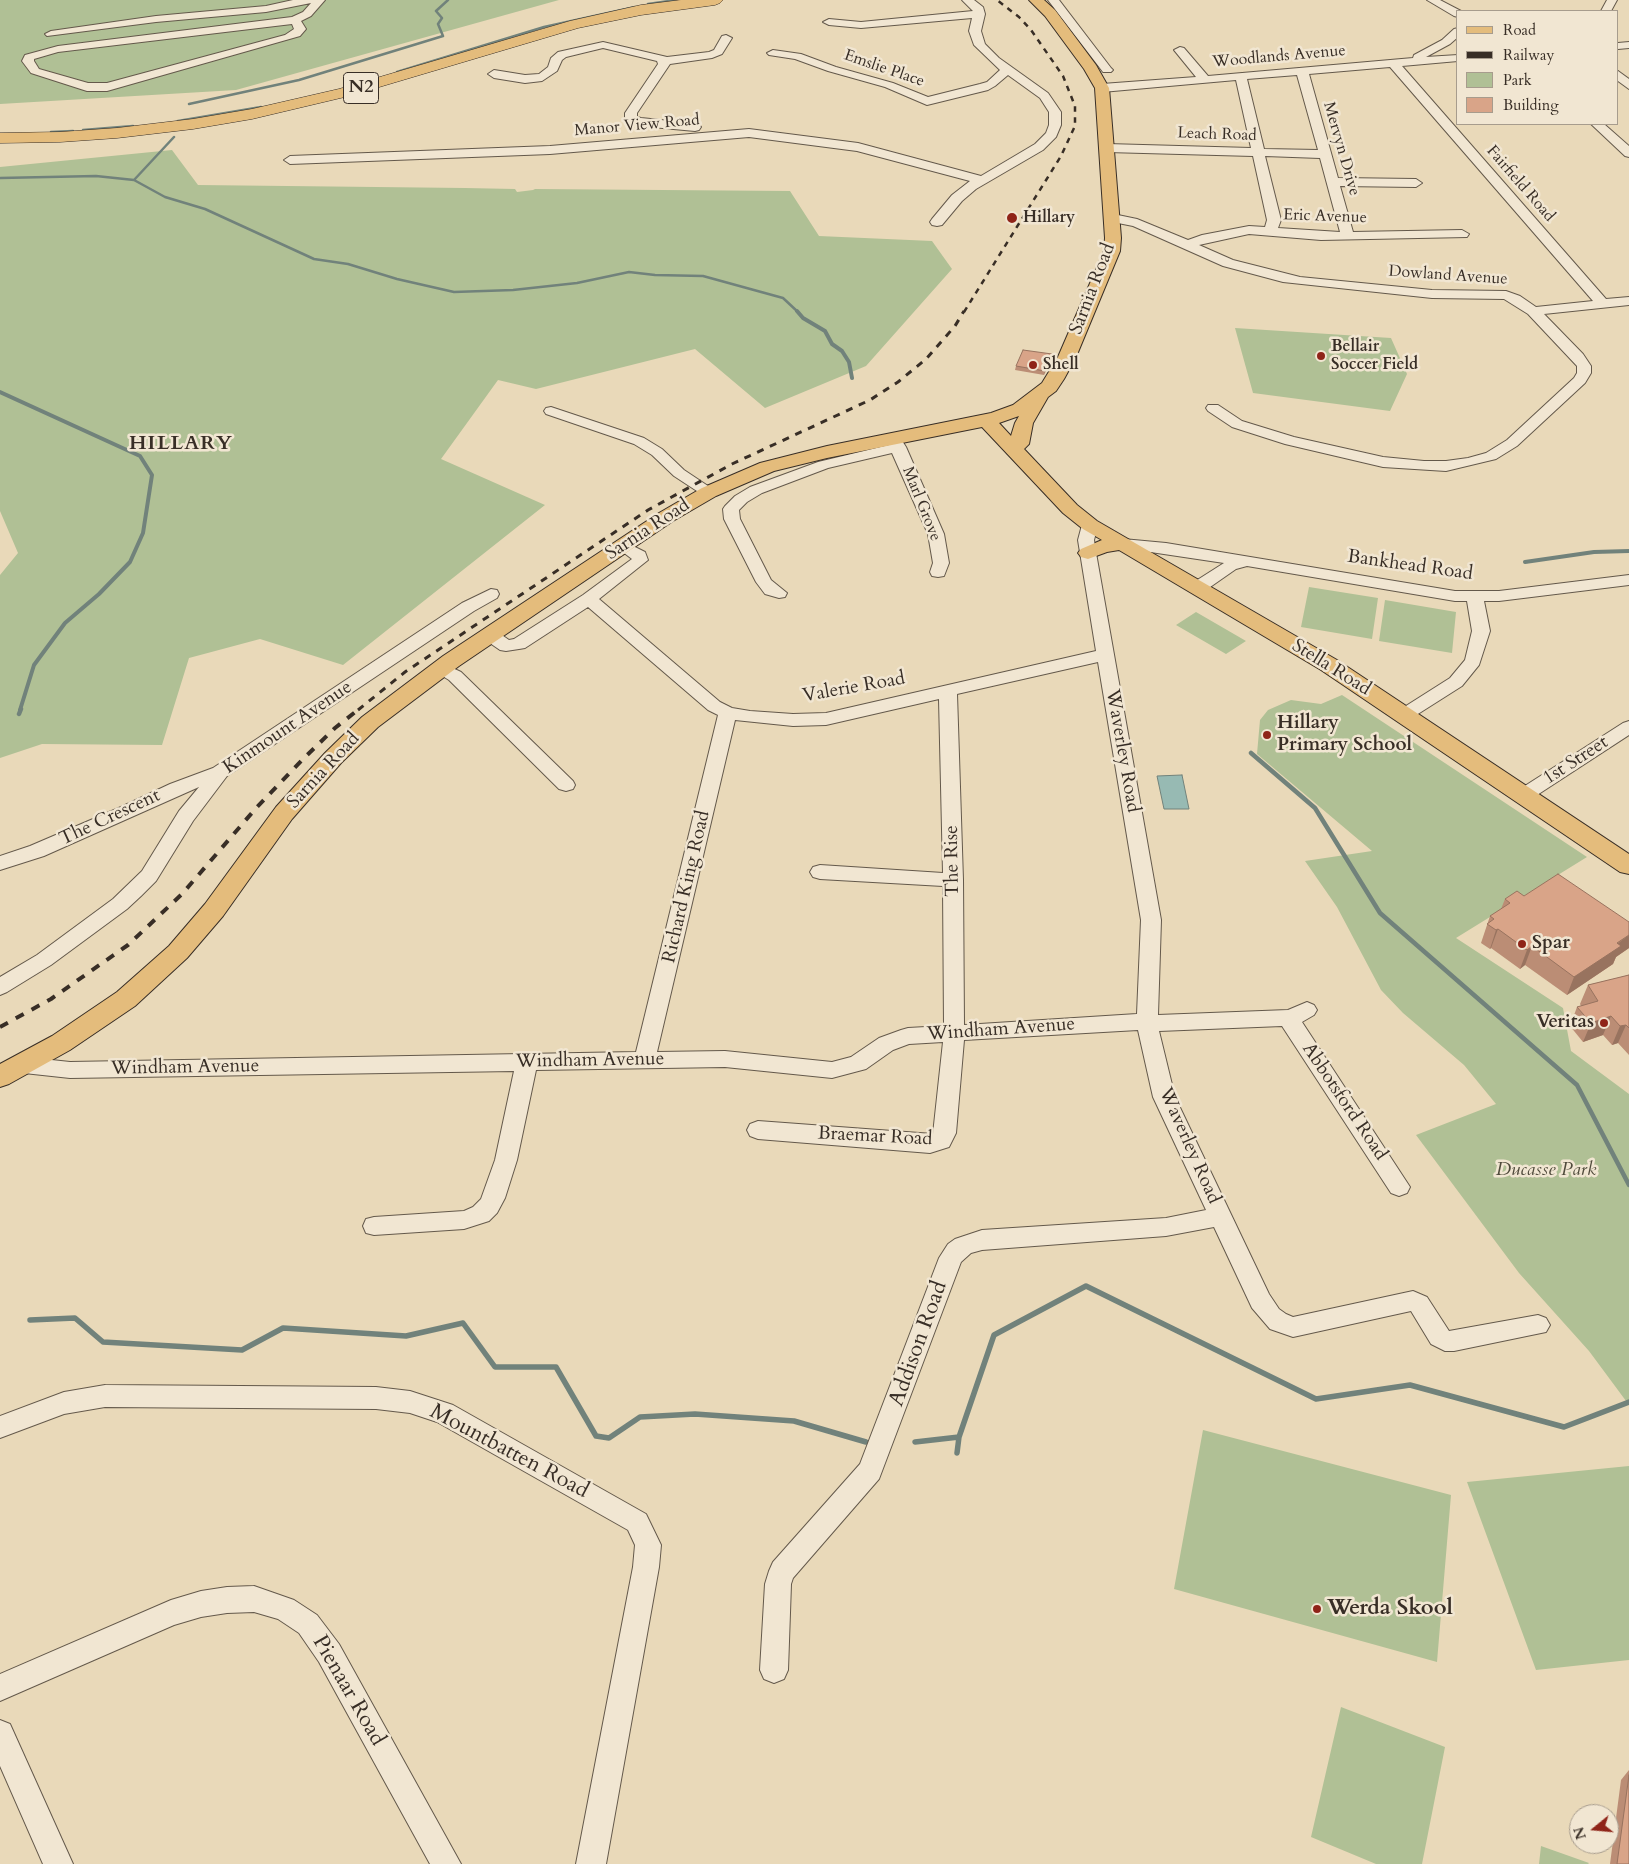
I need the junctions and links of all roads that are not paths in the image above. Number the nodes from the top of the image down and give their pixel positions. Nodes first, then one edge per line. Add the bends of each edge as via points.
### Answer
1 (309, 0) edge
2 (320, 0) edge
3 (644, 0) edge
4 (715, 0) edge
5 (967, 0) edge
6 (1036, 0) edge
7 (1053, 0) edge
8 (1432, 0) edge
9 (1456, 13) edge
10 (979, 14) junction
11 (295, 20) junction
12 (829, 22) dead end
13 (1456, 33) edge
14 (51, 34) dead end
15 (726, 38) dead end
16 (1084, 49) junction
17 (1180, 50) dead end
18 (773, 53) dead end
19 (1456, 58) edge
20 (664, 61) junction
21 (1409, 62) junction
22 (1393, 63) junction
23 (1008, 69) junction
24 (1107, 70) dead end
25 (1302, 71) junction
26 (494, 74) dead end
27 (1241, 76) junction
28 (1205, 80) junction
29 (1102, 88) junction
30 (154, 118) junction
31 (0, 122) edge
32 (1599, 125) edge
33 (0, 127) edge
34 (750, 133) junction
35 (0, 138) edge
36 (1107, 148) junction
37 (1259, 152) junction
38 (1629, 153) edge
39 (1326, 154) junction
40 (290, 160) dead end
41 (980, 180) junction
42 (1334, 182) junction
43 (1416, 183) dead end
44 (1113, 218) junction
45 (937, 222) dead end
46 (1271, 231) junction
47 (1462, 234) dead end
48 (1348, 236) junction
49 (1188, 245) junction
50 (1629, 301) edge
51 (1602, 304) junction
52 (1533, 311) junction
53 (1039, 396) junction
54 (1213, 408) dead end
55 (551, 410) dead end
56 (991, 419) junction
57 (896, 443) junction
58 (1019, 444) junction
59 (1036, 471) junction
60 (709, 492) junction
61 (1090, 525) junction
62 (1123, 544) junction
63 (623, 546) junction
64 (1088, 553) junction
65 (1245, 562) junction
66 (938, 572) dead end
67 (1629, 580) edge
68 (1197, 588) junction
69 (779, 593) dead end
70 (491, 594) dead end
71 (1475, 597) junction
72 (588, 599) junction
73 (490, 635) junction
74 (1104, 655) junction
75 (442, 668) junction
76 (948, 691) junction
77 (726, 713) junction
78 (1404, 715) junction
79 (1629, 728) edge
80 (220, 772) junction
81 (566, 785) dead end
82 (1524, 795) junction
83 (0, 863) edge
84 (1629, 866) edge
85 (820, 872) dead end
86 (953, 880) junction
87 (0, 987) edge
88 (1147, 1022) junction
89 (954, 1032) junction
90 (645, 1060) junction
91 (527, 1062) junction
92 (24, 1065) junction
93 (0, 1077) edge
94 (758, 1130) dead end
95 (1399, 1186) dead end
96 (1220, 1216) junction
97 (374, 1226) dead end
98 (1538, 1325) dead end
99 (0, 1427) edge
100 (774, 1670) dead end
101 (0, 1688) edge
102 (0, 1734) edge
103 (58, 1864) edge
104 (446, 1864) edge
105 (591, 1864) edge

1 - 14 street via 266,9
2 - 11 street
3 - 30 highway, N2 via 525,26 307,91
4 - 35 highway, N2 via 641,10 575,24 343,93 252,114 117,133
5 - 10 street via 978,7
6 - 16 main road, Sarnia Road
7 - 16 street
8 - 9 street
10 - 12 street via 861,25
10 - 23 street via 975,31 977,41
11 - 11 street via 300,29 289,37 107,87 87,87 35,70 28,61 35,55 58,49
13 - 21 street via 1446,42
15 - 20 street via 718,52 712,55
16 - 24 street
16 - 29 main road, Sarnia Road
17 - 28 street
18 - 23 street, Emslie Place via 797,56 889,85 927,101 989,86
19 - 21 street, Woodlands Avenue
20 - 26 street via 603,45 562,54 551,72 542,77 524,79
20 - 34 street via 631,113 633,120
21 - 22 street, Woodlands Avenue
22 - 25 street, Woodlands Avenue
22 - 51 street, Fairfield Road
23 - 41 street via 1051,104 1055,125 1052,134 1040,147
25 - 27 street, Woodlands Avenue
25 - 39 street, Mervyn Drive
27 - 28 street, Woodlands Avenue
27 - 37 street
28 - 29 street, Woodlands Avenue
29 - 36 main road, Sarnia Road
30 - 31 highway
30 - 33 highway, N2
32 - 38 street
34 - 40 street, Manor View Road via 550,150
34 - 41 street, Manor View Road via 858,147
36 - 37 street, Leach Road
36 - 44 main road, Sarnia Road
37 - 39 street, Leach Road
37 - 46 street via 1274,220
39 - 42 street, Mervyn Drive
41 - 45 street via 957,198
42 - 43 street
42 - 48 street, Mervyn Drive
44 - 49 street, Dowland Avenue via 1137,223
44 - 53 main road, Sarnia Road via 1112,251 1058,375
46 - 48 street, Eric Avenue via 1293,235
46 - 49 street, Eric Avenue via 1239,231
47 - 48 street, Eric Avenue
49 - 52 street, Dowland Avenue via 1228,263 1283,278 1432,294 1497,294 1515,299
50 - 51 street
51 - 52 street
52 - 54 street, Dowland Avenue via 1578,358 1584,366 1584,373 1512,443 1491,456 1446,466 1383,462 1252,430
53 - 56 main road, Sarnia Road via 1020,409
53 - 58 main road via 1024,424
55 - 60 street via 639,441
56 - 57 main road, Sarnia Road
56 - 58 main road, Stella Road
56 - 59 main road, Stella Road
57 - 60 main road, Sarnia Road via 788,460
57 - 66 street, Marl Grove via 936,534 942,562
57 - 69 street via 756,490 731,509 732,519 764,582
58 - 59 main road, Stella Road
59 - 61 main road, Stella Road
60 - 63 main road, Sarnia Road
61 - 62 main road, Stella Road
61 - 64 street, Waverley Road via 1086,540
62 - 64 main road via 1103,546
62 - 65 street, Bankhead Road
62 - 68 main road, Stella Road
63 - 72 street via 639,555 640,560
63 - 73 main road, Sarnia Road
64 - 74 street, Waverley Road
65 - 68 street via 1230,566
65 - 71 street, Bankhead Road via 1438,594
67 - 71 street, Bankhead Road
68 - 78 main road, Stella Road via 1329,665
70 - 80 street, Kinmount Avenue
71 - 78 street via 1481,631 1473,661 1456,682
72 - 73 street via 519,644 506,646
72 - 77 street, Valerie Road
73 - 75 main road, Sarnia Road
74 - 76 street, Valerie Road
74 - 88 street, Waverley Road via 1151,920
75 - 81 street via 455,676
75 - 92 main road, Sarnia Road via 370,722 321,770 284,813 214,910 178,952 126,999
76 - 77 street, Valerie Road via 826,719 793,720
76 - 86 street, The Rise
77 - 90 street, Richard King Road
78 - 82 main road, Stella Road
79 - 82 street, 1st Street
80 - 83 street, The Crescent via 37,851
80 - 87 street, Kinmount Avenue via 186,816 149,876 134,891 44,960
82 - 84 main road, Stella Road
85 - 86 street
86 - 89 street, The Rise
88 - 89 street, Windham Avenue
88 - 95 street, Abbotsford Road via 1298,1014
88 - 96 street, Waverley Road via 1164,1097
89 - 90 street, Windham Avenue via 897,1039 858,1063 832,1070 725,1059
89 - 94 street, Braemar Road via 945,1133 941,1141 930,1144
90 - 91 street, Windham Avenue
91 - 92 street, Windham Avenue via 70,1070
91 - 97 street via 506,1160 489,1206 481,1214 464,1220
92 - 93 main road, Sarnia Road
96 - 98 street, Waverley Road via 1260,1301 1271,1316 1286,1326 1302,1326 1413,1301 1419,1304 1438,1337 1445,1341
96 - 100 street, Addison Road via 1166,1227 982,1240 956,1251 870,1471 782,1571 778,1584
99 - 105 street, Mountbatten Road via 64,1403 105,1396 376,1398 410,1402 444,1413 637,1522 648,1545 646,1567
101 - 104 street, Pienaar Road via 171,1613 201,1604 254,1599 285,1609 308,1624 328,1653
102 - 103 street

